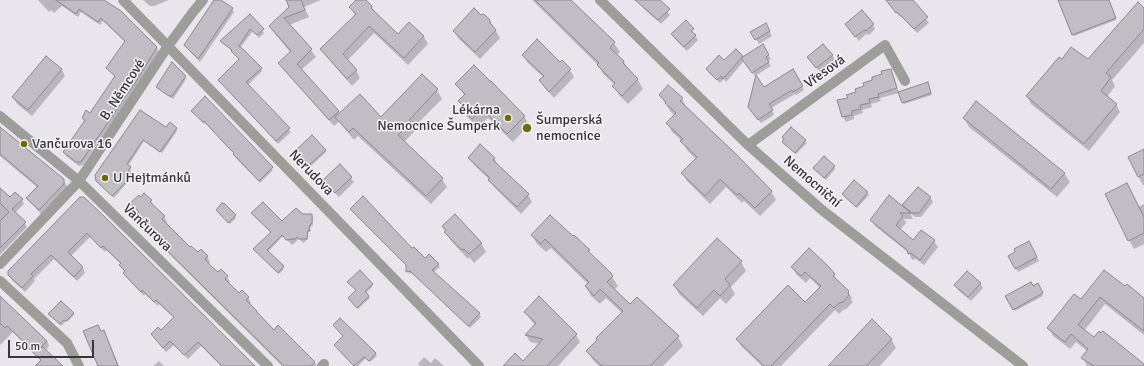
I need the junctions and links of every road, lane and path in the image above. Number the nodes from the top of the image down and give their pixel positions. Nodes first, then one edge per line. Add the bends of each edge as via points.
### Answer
1 (123, 0) edge
2 (203, 0) edge
3 (600, 0) edge
4 (168, 46) junction
5 (905, 82) dead end
6 (0, 116) edge
7 (748, 145) junction
8 (80, 181) junction
9 (0, 264) edge
10 (0, 282) edge
11 (79, 366) edge
12 (268, 366) edge
13 (479, 366) edge
14 (1023, 366) edge

1 - 4 street, Nerudova
2 - 4 street, B. Němcové
3 - 7 street, Nemocniční
4 - 8 street, B. Němcové
4 - 13 street, Nerudova
5 - 7 street, Vřesová via 885,45
6 - 8 street, Vančurova
7 - 14 street, Nemocniční via 822,210
8 - 9 street, B. Němcové
8 - 12 street, Vančurova
10 - 11 street via 67,343

